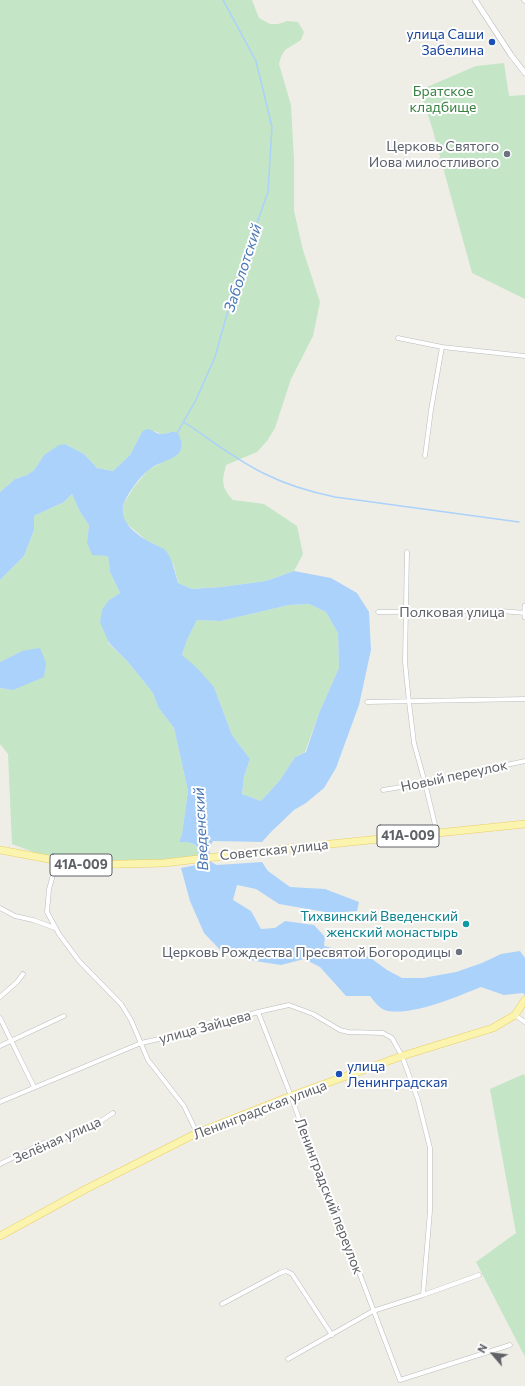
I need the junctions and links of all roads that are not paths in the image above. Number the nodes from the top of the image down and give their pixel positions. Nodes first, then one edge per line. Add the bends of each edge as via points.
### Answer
1 (478, 1) edge
2 (525, 73) edge
3 (398, 338) dead end
4 (442, 347) junction
5 (525, 356) edge
6 (425, 456) dead end
7 (407, 552) dead end
8 (525, 606) edge
9 (378, 612) dead end
10 (405, 612) junction
11 (525, 613) edge
12 (525, 617) edge
13 (525, 699) edge
14 (367, 702) dead end
15 (408, 702) junction
16 (525, 761) edge
17 (425, 783) junction
18 (383, 790) dead end
19 (525, 824) edge
20 (437, 833) junction
21 (0, 850) edge
22 (57, 861) junction
23 (0, 908) edge
24 (55, 928) junction
25 (23, 974) dead end
26 (0, 997) edge
27 (525, 1001) edge
28 (258, 1012) junction
29 (515, 1015) junction
30 (64, 1016) dead end
31 (0, 1018) edge
32 (525, 1022) edge
33 (11, 1042) junction
34 (140, 1043) junction
35 (0, 1046) edge
36 (402, 1056) junction
37 (34, 1087) junction
38 (291, 1096) junction
39 (0, 1102) edge
40 (113, 1114) dead end
41 (197, 1133) junction
42 (0, 1164) edge
43 (0, 1236) edge
44 (479, 1276) dead end
45 (423, 1296) junction
46 (222, 1304) dead end
47 (373, 1311) junction
48 (332, 1335) junction
49 (510, 1345) dead end
50 (288, 1359) dead end

1 - 2 street
3 - 4 street
4 - 5 street
4 - 6 street
7 - 10 street
8 - 11 street
9 - 10 street, Полковая улица
10 - 11 street, Полковая улица
10 - 15 street
11 - 12 street
13 - 15 street
14 - 15 street
15 - 17 street via 414,743
16 - 17 street, Новый переулок
17 - 18 street, Новый переулок
17 - 20 street
19 - 20 main road, Советская улица / 41А-009
20 - 22 main road, Советская улица / 41А-009 via 164,863 81,865
21 - 22 main road, Советская улица / 41А-009
22 - 24 street via 49,889 47,912
23 - 24 street via 15,916
24 - 34 street via 79,961 121,1004
25 - 26 street via 18,982
27 - 29 main road, Ленинградская улица
28 - 34 street, улица Зайцева via 191,1032
28 - 36 street, улица Зайцева via 290,1005 313,1014 340,1030 382,1033 392,1038
28 - 38 street, Ленинградский переулок
29 - 32 street
29 - 36 main road, Ленинградская улица via 492,1028
30 - 33 street
31 - 33 street
33 - 35 street
33 - 37 street
34 - 37 street, улица Зайцева
34 - 41 street via 148,1060 184,1106
36 - 38 main road, Ленинградская улица
36 - 45 street, улица Зайцева via 418,1100 430,1148 430,1210
37 - 39 street, улица Зайцева
38 - 41 main road, Ленинградская улица
38 - 47 street, Ленинградский переулок via 332,1211
40 - 42 street, Зелёная улица via 60,1140 44,1143
41 - 43 main road, Ленинградская улица
44 - 45 street
45 - 47 street
46 - 48 street via 286,1271 292,1274
47 - 48 street
47 - 49 street, Ленинградский переулок via 400,1380
48 - 50 street

